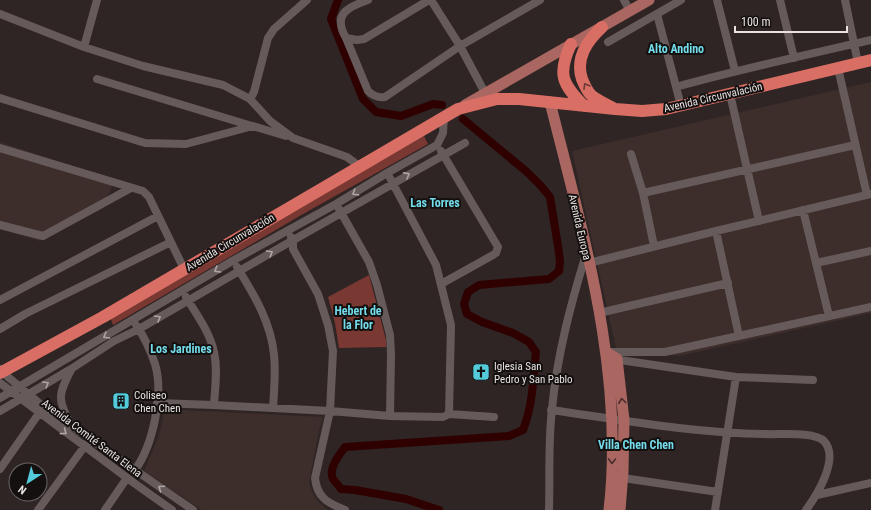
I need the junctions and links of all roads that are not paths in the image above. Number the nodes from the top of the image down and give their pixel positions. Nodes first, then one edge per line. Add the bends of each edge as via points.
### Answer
1 (97, 0) edge
2 (307, 0) edge
3 (368, 0) edge
4 (430, 0) edge
5 (540, 0) edge
6 (624, 0) edge
7 (649, 0) edge
8 (681, 0) edge
9 (717, 0) edge
10 (780, 0) edge
11 (845, 0) edge
12 (630, 11) junction
13 (0, 14) edge
14 (657, 14) junction
15 (602, 27) junction
16 (346, 38) junction
17 (871, 40) edge
18 (608, 42) dead end
19 (571, 44) junction
20 (854, 44) junction
21 (460, 46) junction
22 (84, 47) junction
23 (794, 58) junction
24 (871, 60) edge
25 (858, 63) junction
26 (838, 68) junction
27 (735, 71) junction
28 (98, 79) dead end
29 (676, 87) junction
30 (485, 93) junction
31 (730, 94) junction
32 (0, 98) edge
33 (250, 99) junction
34 (550, 102) junction
35 (584, 106) junction
36 (681, 106) junction
37 (458, 109) junction
38 (615, 110) junction
39 (444, 116) junction
40 (253, 126) junction
41 (293, 138) junction
42 (465, 143) dead end
43 (855, 144) junction
44 (437, 145) junction
45 (0, 148) edge
46 (631, 154) dead end
47 (443, 155) junction
48 (359, 166) junction
49 (747, 170) junction
50 (387, 173) junction
51 (392, 183) junction
52 (131, 188) junction
53 (643, 194) junction
54 (869, 194) edge
55 (336, 204) junction
56 (803, 210) junction
57 (341, 212) junction
58 (158, 216) junction
59 (759, 221) junction
60 (0, 224) edge
61 (288, 230) junction
62 (716, 231) junction
63 (279, 235) junction
64 (293, 240) junction
65 (171, 242) junction
66 (284, 244) junction
67 (654, 246) junction
68 (293, 249) junction
69 (586, 251) junction
70 (871, 251) edge
71 (234, 260) junction
72 (589, 263) junction
73 (816, 263) junction
74 (184, 269) junction
75 (240, 271) junction
76 (728, 283) junction
77 (441, 284) junction
78 (182, 290) junction
79 (0, 300) edge
80 (188, 301) junction
81 (871, 307) edge
82 (599, 313) junction
83 (829, 316) junction
84 (133, 321) junction
85 (0, 329) edge
86 (139, 329) junction
87 (739, 336) junction
88 (80, 351) junction
89 (609, 357) junction
90 (71, 369) junction
91 (1, 374) edge
92 (736, 377) junction
93 (813, 380) dead end
94 (20, 386) junction
95 (11, 391) junction
96 (30, 394) junction
97 (0, 398) edge
98 (20, 399) junction
99 (157, 403) junction
100 (214, 404) junction
101 (273, 408) junction
102 (41, 410) junction
103 (551, 410) junction
104 (0, 411) edge
105 (330, 411) junction
106 (449, 414) junction
107 (390, 416) junction
108 (494, 417) dead end
109 (613, 418) junction
110 (624, 420) junction
111 (71, 427) junction
112 (727, 434) junction
113 (90, 439) junction
114 (84, 446) junction
115 (0, 469) edge
116 (135, 470) junction
117 (127, 478) junction
118 (623, 478) junction
119 (871, 483) edge
120 (718, 492) junction
121 (817, 495) junction
122 (38, 510) edge
123 (104, 510) edge
124 (172, 510) edge
125 (193, 510) edge
126 (345, 510) edge
127 (549, 510) edge
128 (610, 510) edge
129 (620, 510) edge
130 (715, 510) edge
131 (806, 510) edge

1 - 22 street
2 - 33 street via 274,29 268,38
3 - 16 street via 354,5 340,19 341,29
4 - 16 street via 364,39
4 - 21 street
5 - 21 street
6 - 12 street
7 - 12 main road, Avenida Circunvalación
8 - 14 street
9 - 27 street
10 - 23 street
11 - 20 street
12 - 15 main road, Avenida Circunvalación
13 - 22 street
14 - 18 street
14 - 29 street
15 - 19 main road, Avenida Circunvalación
38 -> 15 highway via 591,95 579,71 583,51 591,37
16 - 21 street via 368,91 381,97 385,97
17 - 20 street
19 - 30 main road, Avenida Circunvalación
19 - 35 highway via 565,58 565,83
20 - 23 street
20 - 25 street
21 - 30 street
22 - 33 street via 143,66 223,85
23 - 27 street
24 - 25 highway, Avenida Circunvalación
25 - 26 highway, Avenida Circunvalación
26 - 31 highway, Avenida Circunvalación
26 - 43 street
27 - 29 street
28 - 40 street
29 - 36 street
30 - 37 main road, Avenida Circunvalación
31 - 36 highway, Avenida Circunvalación
31 - 49 street
32 - 40 street via 145,143 186,144
33 - 41 street via 270,121
34 - 35 highway, Avenida Circunvalación
34 - 37 highway, Avenida Circunvalación via 497,99
34 - 69 main road, Avenida Europa
35 - 38 highway, Avenida Circunvalación
36 - 38 highway, Avenida Circunvalación via 642,111
37 - 39 highway, Avenida Circunvalación
39 - 44 street via 443,133
39 - 48 highway, Avenida Circunvalación
40 - 41 street
41 - 48 street via 347,157
42 - 47 street
43 - 49 street
43 - 54 street
44 - 47 street
44 - 50 street
45 - 52 street
46 - 53 street
51 -> 47 street
47 - 77 street via 498,247 493,255
48 - 74 highway, Avenida Circunvalación
49 - 53 street
49 - 59 street
50 - 51 street
50 -> 55 street
51 - 57 street
51 - 77 street via 436,265
52 - 58 street via 143,191 149,196
52 - 60 street via 43,236
53 - 67 street
54 - 56 street
55 - 57 street
55 - 61 street
56 - 59 street
56 - 73 street
57 - 64 street
57 - 107 street via 369,262 390,335
58 - 65 street
58 - 79 street
59 - 62 street
61 - 63 street
61 - 64 street
62 - 67 street
62 - 76 street
63 - 66 street
63 - 71 street
64 - 66 street
64 - 68 street
65 - 74 street
65 - 85 street
66 - 68 street
75 -> 66 street
67 - 72 street
68 - 105 street via 318,294 328,324 333,351
69 - 72 main road, Avenida Europa
69 - 103 street via 558,362
70 - 73 street
71 - 75 street
71 -> 78 street
72 - 82 main road, Avenida Europa
73 - 83 street
74 - 91 highway, Avenida Circunvalación
75 - 80 street
75 - 101 street via 270,330 274,356
76 - 82 street
76 - 87 street
77 - 106 street via 451,324
78 - 80 street
78 - 84 street
86 -> 80 street
80 - 100 street via 210,338 214,352
81 - 83 street
82 - 89 main road, Avenida Europa
83 - 87 street
84 - 86 street
84 -> 88 street
86 - 90 street via 114,341
86 - 99 street via 155,364 158,383
87 - 89 street via 665,352
88 - 90 street
88 - 94 street
89 - 92 street
89 - 109 main road, Avenida Europa
110 -> 89 main road, Avenida Europa
96 -> 90 street
90 - 111 street via 61,389 61,400
91 - 94 street
91 - 95 street, Avenida Comité Santa Elena
92 - 93 street
92 - 112 street
94 - 95 street
94 - 96 street
95 - 97 street
95 - 98 street, Avenida Comité Santa Elena
96 - 98 street
96 - 102 street
98 - 102 street, Avenida Comité Santa Elena
98 - 104 street
99 - 100 street
99 - 116 street via 151,433
100 - 101 street
101 - 105 street
102 - 111 street
102 -> 114 street, Avenida Comité Santa Elena
102 - 115 street
103 - 109 street
103 - 127 street
105 - 107 street
105 - 126 street via 315,478 316,487 321,496
106 - 107 street via 443,417
106 - 108 street
109 - 110 street
109 -> 128 main road, Avenida Europa
110 - 112 street
110 - 118 main road, Avenida Europa
111 - 113 street
112 - 120 street
112 - 121 street via 808,435 823,440 830,455 829,466
113 - 114 street
113 - 116 street
114 - 117 street, Avenida Comité Santa Elena
114 - 122 street
125 -> 116 street
117 - 123 street
117 - 124 street, Avenida Comité Santa Elena
118 - 120 street
118 - 129 main road, Avenida Europa
119 - 121 street
120 - 130 street
121 - 131 street

